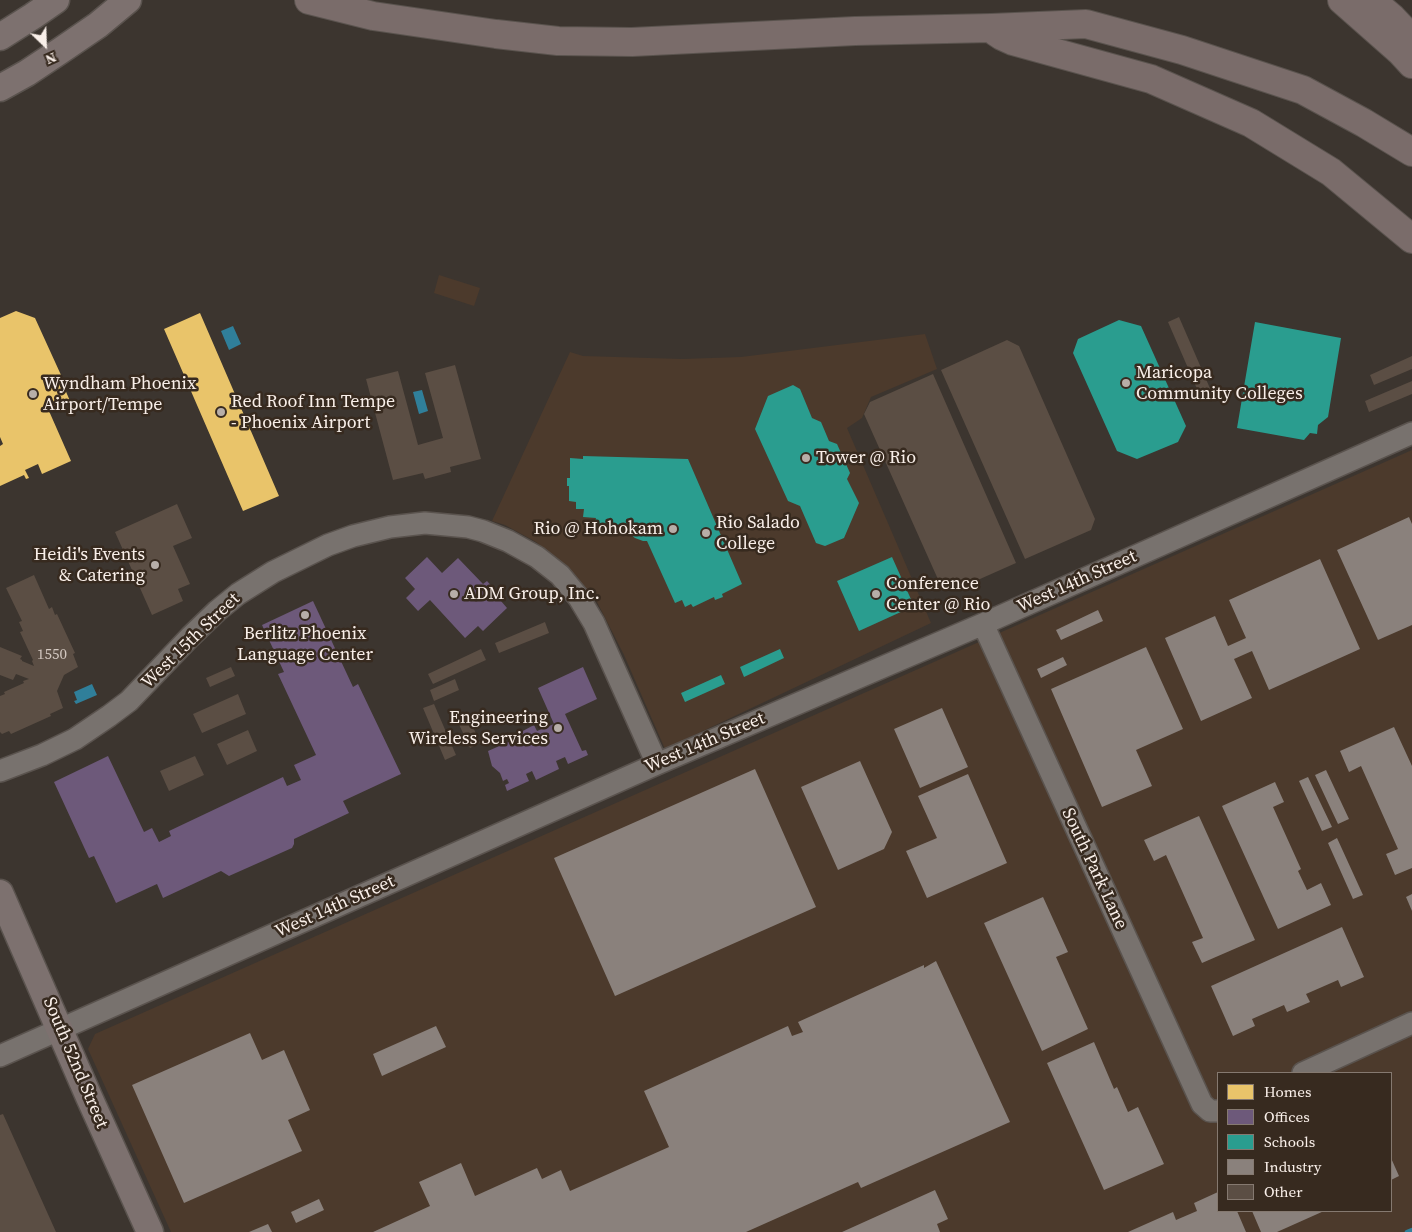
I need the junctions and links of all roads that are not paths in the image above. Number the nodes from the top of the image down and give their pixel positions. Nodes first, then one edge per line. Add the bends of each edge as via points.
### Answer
1 (56, 0) edge
2 (128, 0) edge
3 (309, 0) edge
4 (1342, 0) edge
5 (1371, 0) edge
6 (991, 28) junction
7 (0, 37) edge
8 (1412, 39) edge
9 (1412, 64) edge
10 (0, 88) edge
11 (1412, 152) edge
12 (1412, 239) edge
13 (1412, 433) edge
14 (983, 624) junction
15 (657, 764) junction
16 (0, 771) edge
17 (0, 893) edge
18 (1412, 1024) edge
19 (60, 1029) junction
20 (0, 1056) edge
21 (1305, 1072) edge
22 (1214, 1111) edge
23 (150, 1232) edge

1 - 7 main road
2 - 10 main road via 60,52
3 - 6 highway via 374,16 558,41 632,42
4 - 9 highway
5 - 8 highway
6 - 11 highway via 1086,24 1182,50 1303,90
6 - 12 highway via 1013,41 1151,79 1251,123 1332,172
13 - 14 street, West 14th Street
14 - 15 street, West 14th Street
14 - 22 street, South Park Lane via 1202,1104
15 - 16 street, West 15th Street via 594,623 560,575 537,557 483,531 425,523 353,536 272,572 217,611 129,701 109,716 42,755
15 - 19 street, West 14th Street
17 - 19 main road, South 52nd Street
18 - 21 street
19 - 20 street, West 14th Street
19 - 23 main road, South 52nd Street

